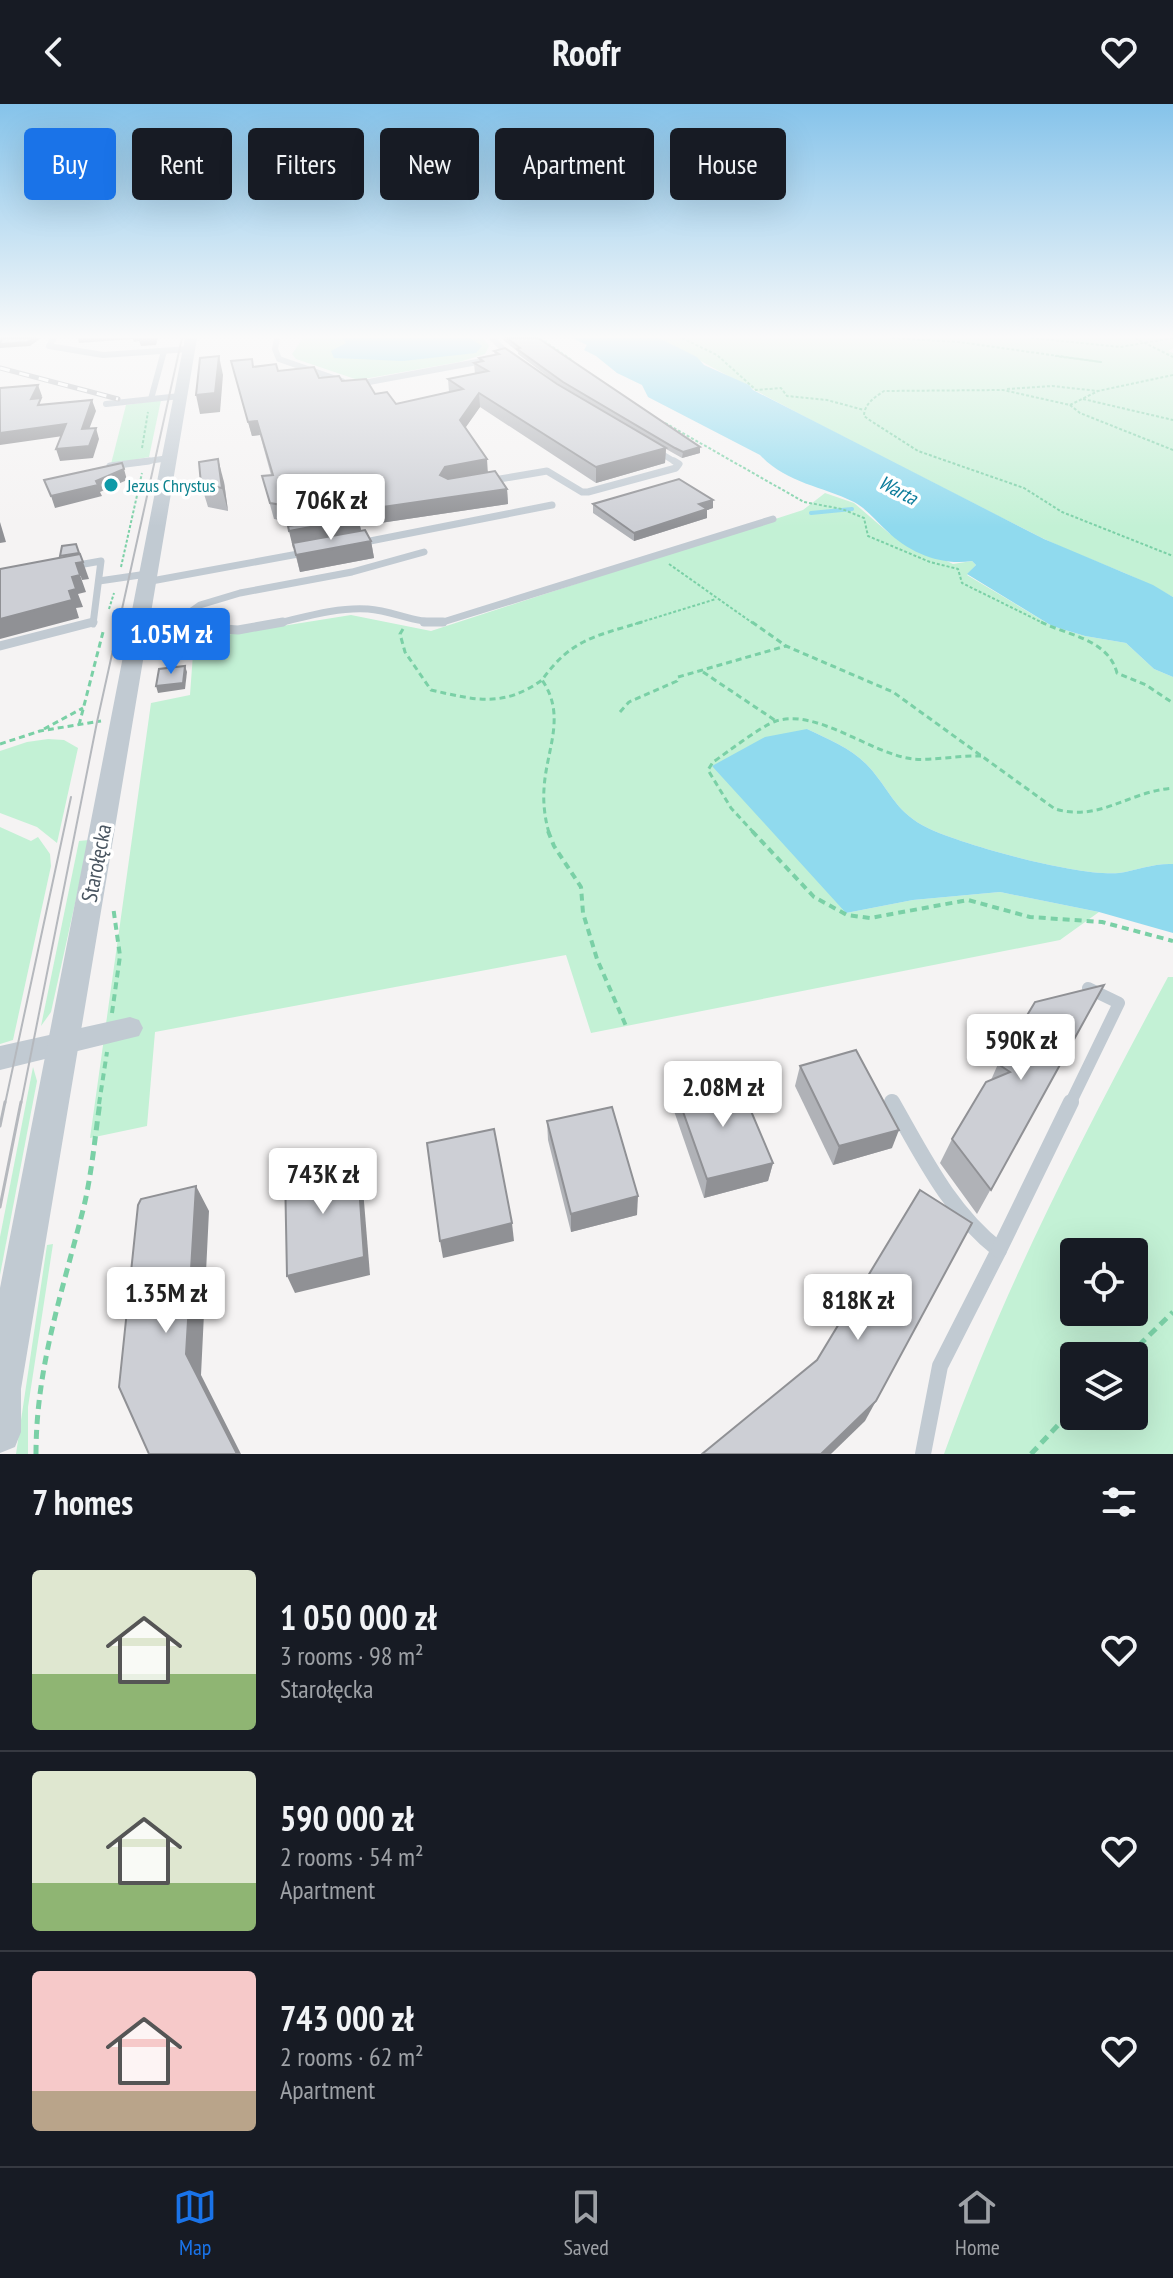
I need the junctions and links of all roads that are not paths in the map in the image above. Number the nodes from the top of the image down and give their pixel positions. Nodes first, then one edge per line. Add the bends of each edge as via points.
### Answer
1 (138, 401) edge
2 (179, 401) edge
3 (106, 404) dead end
4 (654, 450) edge
5 (169, 458) junction
6 (110, 466) edge
7 (476, 483) edge
8 (552, 505) dead end
9 (773, 519) dead end
10 (353, 544) edge
11 (322, 550) edge
12 (424, 552) dead end
13 (58, 569) edge
14 (146, 578) junction
15 (99, 581) junction
16 (0, 646) edge
17 (1088, 988) edge
18 (120, 1030) road end
19 (62, 1044) junction
20 (0, 1058) edge
21 (892, 1102) dead end
22 (999, 1250) junction
23 (1, 1392) edge
24 (0, 1432) edge
25 (923, 1454) edge

1 - 3 lane
2 - 5 street, Starołęcka
4 - 7 lane via 679,464 588,492 547,471
5 - 6 lane
5 - 14 street, Starołęcka
8 - 10 lane
9 - 12 lane via 443,622 429,624 367,609 339,610 216,632 196,627 190,612 219,598
11 - 14 lane
13 - 15 lane via 101,561
14 - 15 lane
14 - 19 street, Starołęcka
15 - 16 lane via 93,624
17 - 22 lane via 1119,1003
18 - 19 street
19 - 20 street
19 - 23 street, Starołęcka
21 - 22 lane via 961,1216
22 - 25 lane via 940,1366
23 - 24 street, Starołęcka

